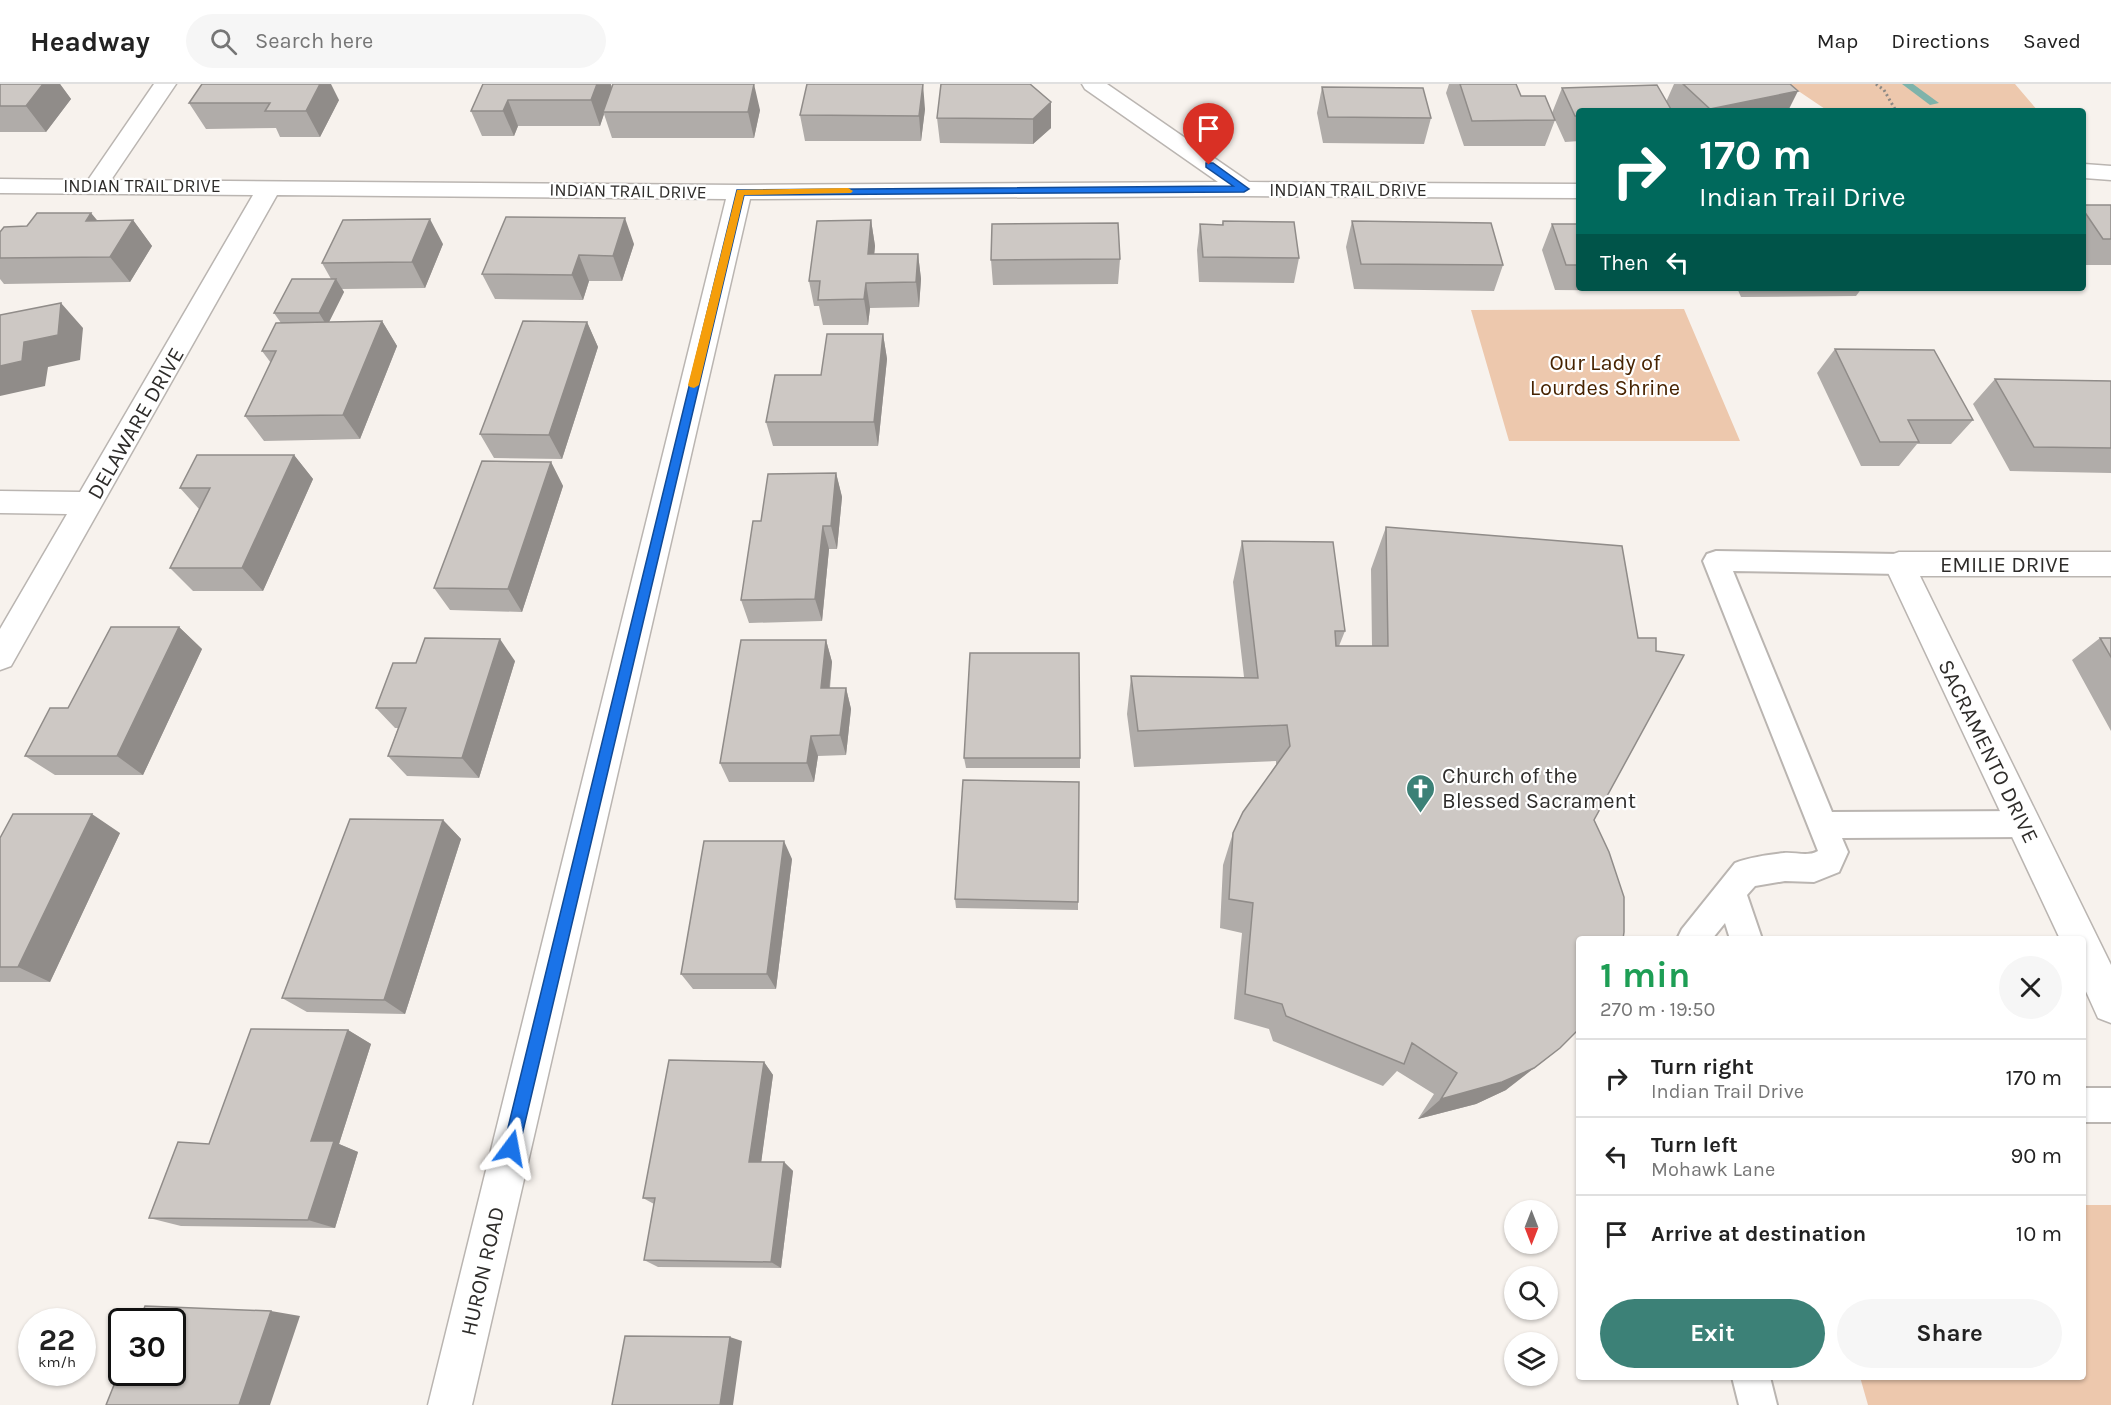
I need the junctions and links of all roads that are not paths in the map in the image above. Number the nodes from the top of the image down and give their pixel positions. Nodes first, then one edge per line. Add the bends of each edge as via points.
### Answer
1 (165, 84) edge
2 (1093, 84) edge
3 (2086, 171) edge
4 (2111, 173) edge
5 (96, 185) junction
6 (0, 186) edge
7 (269, 188) junction
8 (1244, 189) junction
9 (1576, 191) edge
10 (740, 192) junction
11 (0, 502) edge
12 (90, 503) junction
13 (1899, 564) junction
14 (2111, 564) edge
15 (0, 657) edge
16 (2024, 824) junction
17 (1822, 825) junction
18 (1731, 891) junction
19 (1696, 936) edge
20 (1745, 936) edge
21 (2078, 936) edge
22 (2086, 952) edge
23 (2111, 1005) edge
24 (2086, 1105) edge
25 (2111, 1105) edge
26 (1751, 1380) edge
27 (450, 1405) edge
28 (1758, 1405) edge

1 - 5 street
2 - 8 street
3 - 4 street
5 - 6 street, INDIAN TRAIL DRIVE
5 - 7 street, INDIAN TRAIL DRIVE
7 - 10 street, INDIAN TRAIL DRIVE
7 - 12 street, DELAWARE DRIVE
8 - 9 street, INDIAN TRAIL DRIVE
8 - 10 street, INDIAN TRAIL DRIVE
10 - 27 street, HURON ROAD
11 - 12 street
12 - 15 street, DELAWARE DRIVE
13 - 14 street, EMILIE DRIVE
13 - 16 street, SACRAMENTO DRIVE
13 - 17 lane via 1716,561
16 - 17 lane
16 - 21 street, SACRAMENTO DRIVE
17 - 18 lane via 1833,852 1828,862 1814,868 1785,867 1746,873
18 - 19 lane
18 - 20 lane
22 - 23 street
24 - 25 lane
26 - 28 lane

